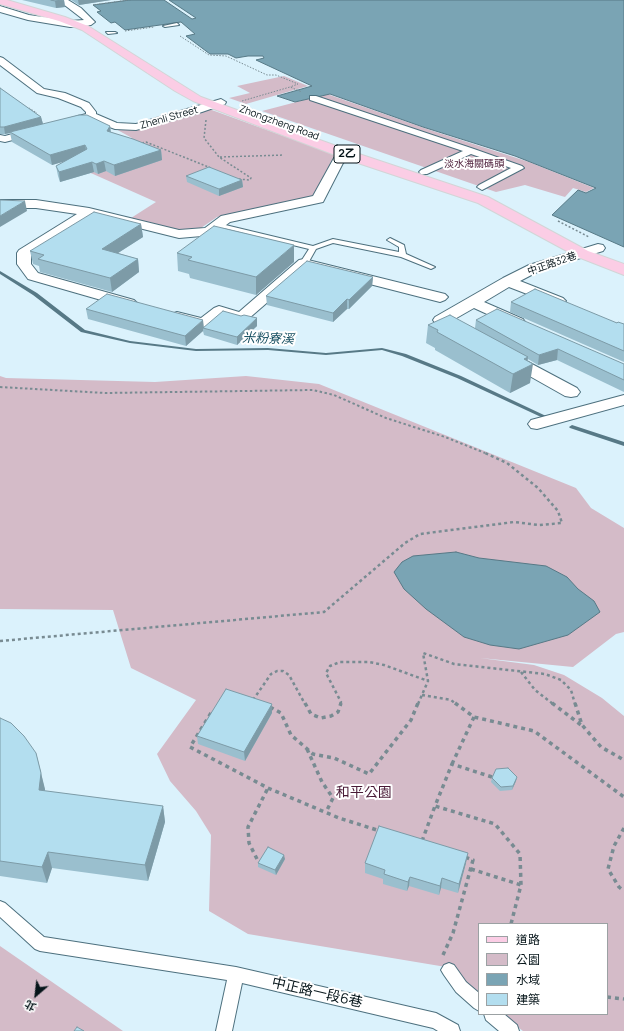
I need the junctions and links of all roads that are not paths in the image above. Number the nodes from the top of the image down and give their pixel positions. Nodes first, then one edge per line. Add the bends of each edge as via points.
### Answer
1 (14, 0) edge
2 (62, 0) edge
3 (0, 1) edge
4 (0, 8) edge
5 (91, 22) junction
6 (77, 24) junction
7 (177, 24) dead end
8 (165, 26) road end
9 (0, 60) edge
10 (313, 98) dead end
11 (216, 103) junction
12 (91, 116) junction
13 (0, 138) edge
14 (471, 151) junction
15 (348, 155) junction
16 (424, 172) junction
17 (482, 187) dead end
18 (0, 204) edge
19 (90, 212) junction
20 (217, 225) junction
21 (236, 237) edge
22 (390, 240) dead end
23 (596, 244) junction
24 (313, 248) junction
25 (582, 254) junction
26 (403, 255) junction
27 (299, 258) junction
28 (624, 258) edge
29 (431, 267) dead end
30 (624, 270) edge
31 (508, 281) junction
32 (440, 297) dead end
33 (473, 302) junction
34 (573, 307) edge
35 (144, 308) edge
36 (167, 314) edge
37 (530, 328) edge
38 (468, 335) edge
39 (496, 350) edge
40 (571, 392) dead end
41 (624, 400) edge
42 (537, 424) dead end
43 (0, 908) edge
44 (449, 970) road end
45 (236, 974) junction
46 (478, 1002) edge
47 (493, 1015) edge
48 (224, 1031) edge
49 (452, 1031) edge
50 (511, 1031) edge

1 - 5 main road, 2乙
2 - 5 street, Zhongzheng Road
3 - 6 main road, 2乙
4 - 6 street via 28,17
5 - 6 street
5 - 11 main road, Zhongzheng Road / 2乙 via 112,33
6 - 11 main road, Zhongzheng Road / 2乙 via 179,89
7 - 8 lane
9 - 12 street via 41,91 61,95 85,105
10 - 14 street
11 - 12 street, Zhenli Street via 136,127 116,126
11 - 15 main road, Zhongzheng Road / 2乙
11 - 16 main road, Zhongzheng Road / 2乙
12 - 13 street via 6,139
14 - 16 street
14 - 17 street via 519,168
15 - 20 street via 338,161 318,199 226,219
15 - 25 main road, Zhongzheng Road / 2乙 via 483,200
16 - 23 main road, Zhongzheng Road / 2乙 via 498,197
18 - 19 street via 36,204
19 - 20 street via 179,234 208,232
19 - 35 street via 24,253 24,264 33,276
20 - 21 lane
20 - 24 lane
22 - 26 lane via 402,246
23 - 25 street, 中正路32巷
23 - 28 main road, Zhongzheng Road / 2乙
24 - 26 lane via 333,241
24 - 27 lane
24 - 27 lane
25 - 30 main road, Zhongzheng Road / 2乙
25 - 31 street, 中正路32巷 via 534,268
26 - 29 lane
27 - 32 street
27 - 36 street via 242,317 219,311 204,324
31 - 33 street, 中正路32巷
31 - 34 street, 中正路32巷
33 - 37 street
33 - 38 street, 中正路32巷 via 441,320
39 - 40 street
41 - 42 street
43 - 45 lane, 中正路一段6巷 via 40,944
44 - 46 lane via 461,987
45 - 48 lane
45 - 49 lane, 中正路一段6巷 via 436,1021
47 - 50 lane

